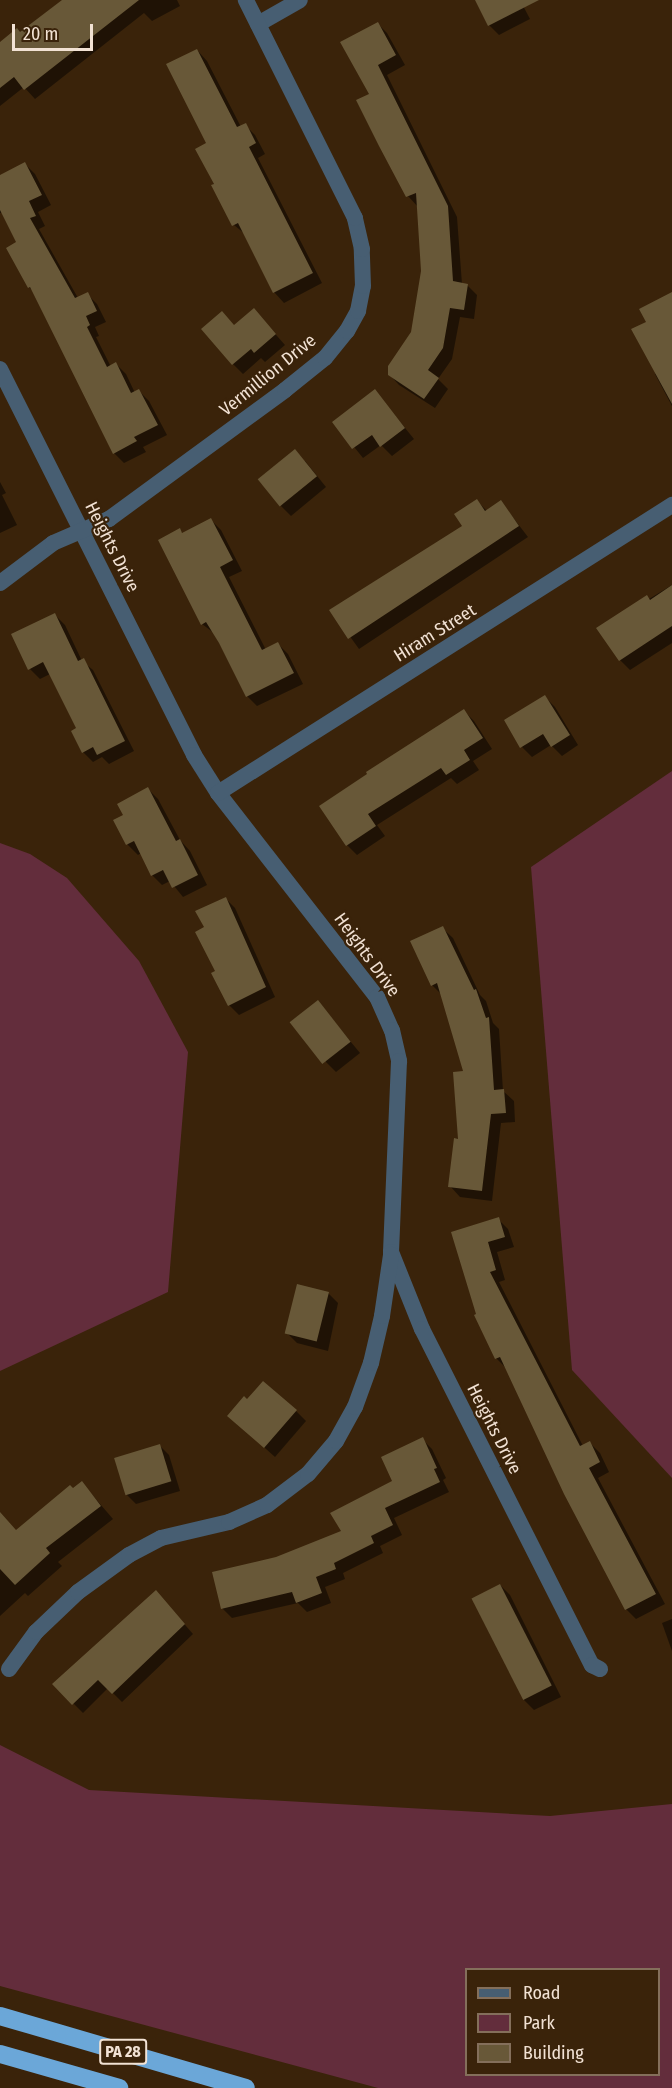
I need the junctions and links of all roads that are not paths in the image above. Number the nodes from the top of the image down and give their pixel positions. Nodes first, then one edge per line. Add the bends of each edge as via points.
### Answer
1 (246, 0) edge
2 (300, 0) edge
3 (258, 24) junction
4 (0, 369) edge
5 (672, 505) edge
6 (82, 531) junction
7 (0, 583) edge
8 (218, 793) junction
9 (392, 1252) junction
10 (9, 1669) dead end
11 (600, 1669) dead end
12 (0, 2016) edge
13 (0, 2054) edge
14 (119, 2088) edge
15 (246, 2088) edge

1 - 3 street, Vermillion Drive
2 - 3 street
3 - 6 street, Vermillion Drive via 355,218 362,249 363,286 358,312 325,358 109,519
4 - 6 street, Heights Drive
5 - 8 street, Hiram Street
6 - 7 street, Vermillion Drive via 53,543
6 - 8 street, Heights Drive via 194,755
8 - 9 street, Heights Drive via 377,998 392,1030 399,1061
9 - 10 street via 371,1363 355,1407 336,1441 308,1474 267,1505 229,1522 161,1538 129,1556 78,1592 36,1632
9 - 11 street, Heights Drive via 422,1329 592,1665
12 - 15 highway, PA 28
13 - 14 highway, PA 28

